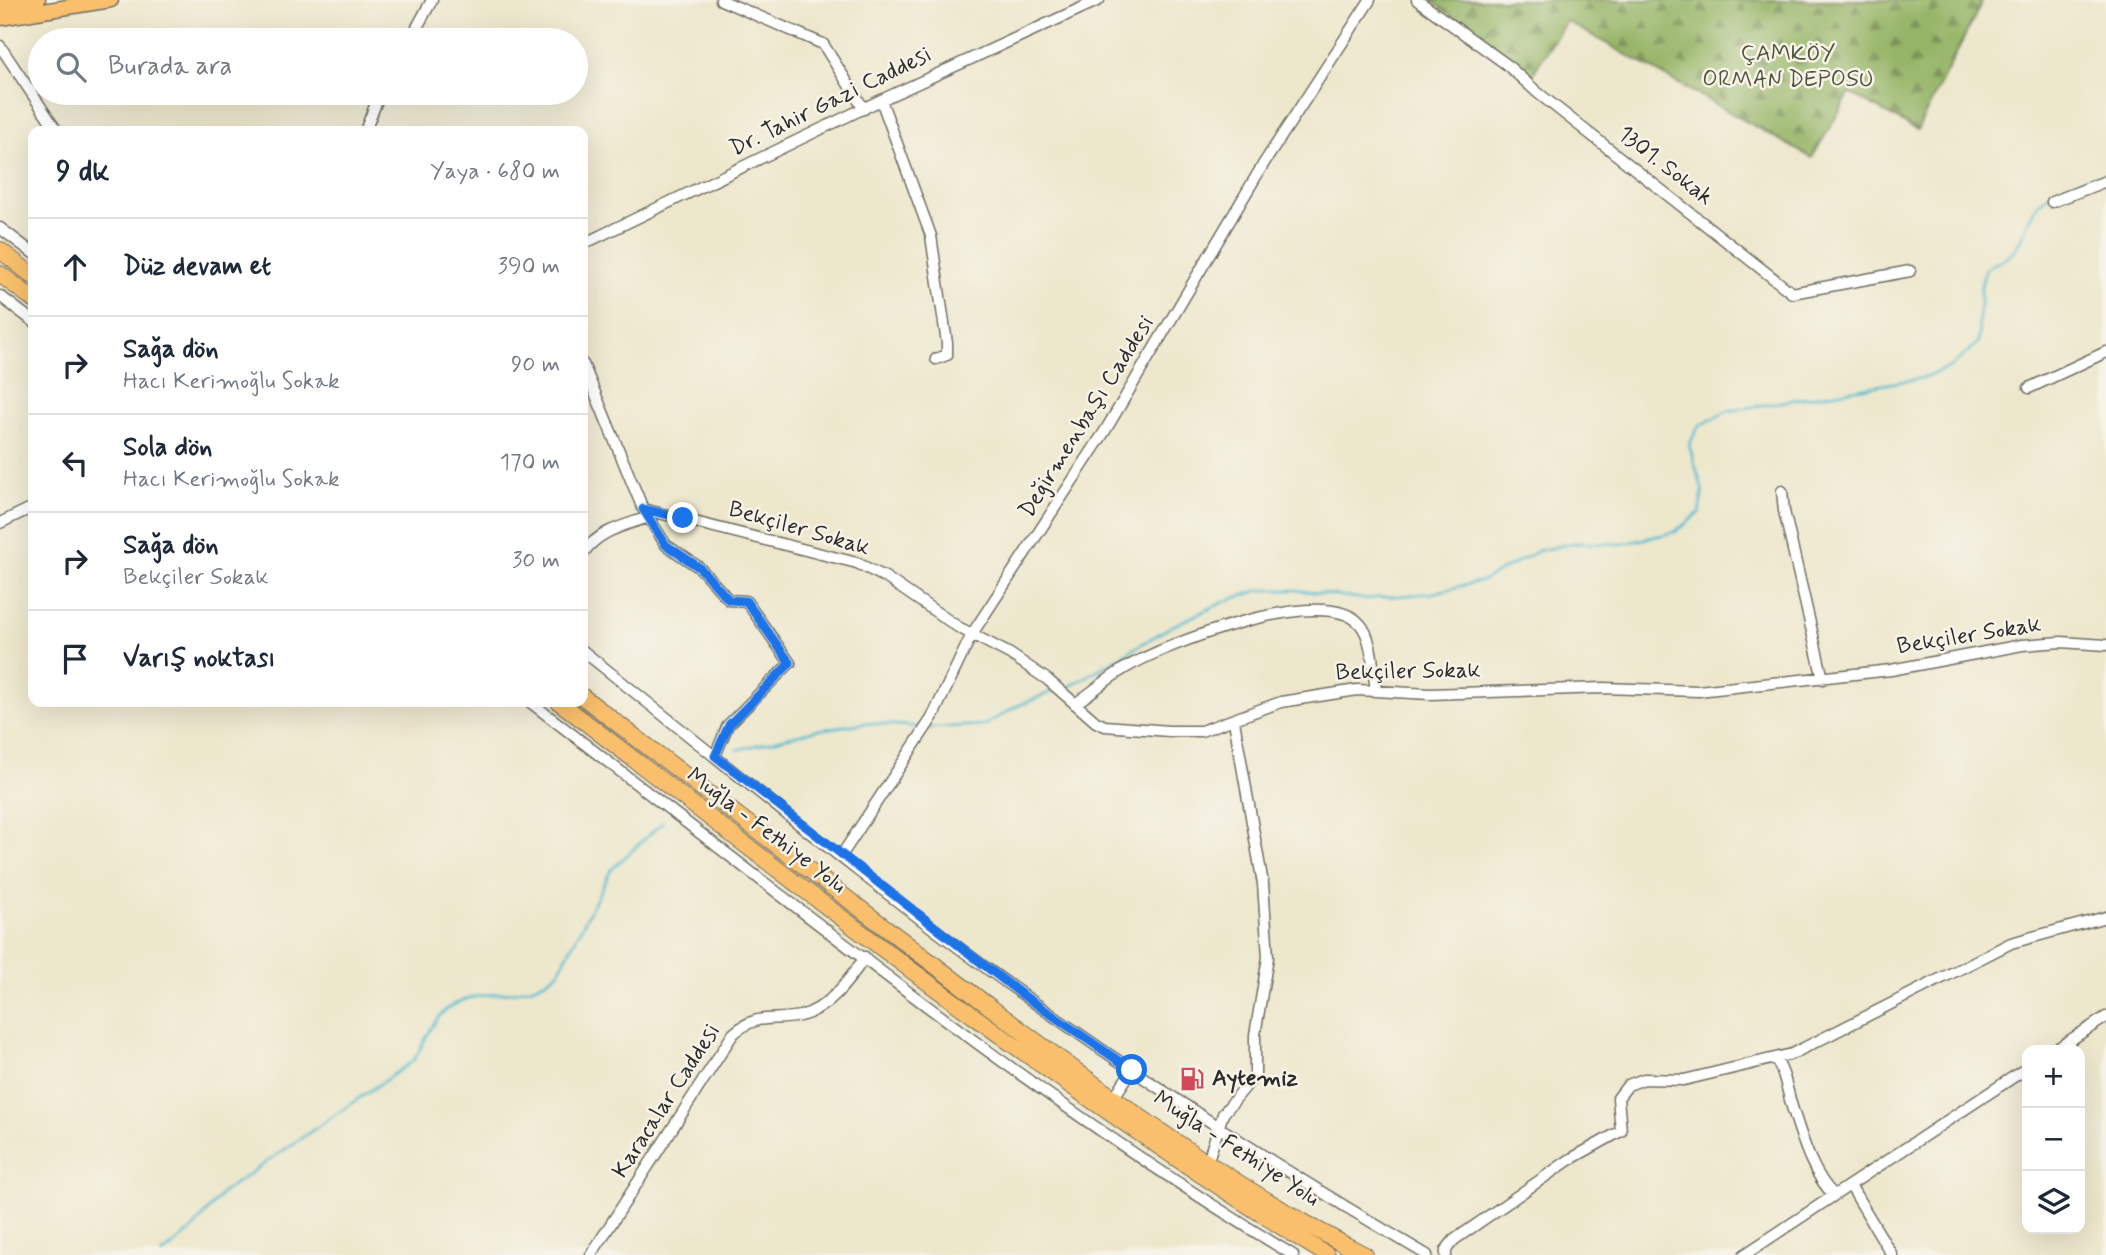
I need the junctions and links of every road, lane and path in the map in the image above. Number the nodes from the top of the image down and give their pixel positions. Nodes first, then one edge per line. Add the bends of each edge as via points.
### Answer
1 (38, 0) edge
2 (111, 0) edge
3 (432, 0) edge
4 (721, 0) edge
5 (1099, 0) edge
6 (1370, 0) edge
7 (1417, 0) edge
8 (0, 8) edge
9 (417, 28) edge
10 (0, 46) edge
11 (28, 88) edge
12 (881, 100) junction
13 (40, 105) edge
14 (375, 105) edge
15 (864, 109) junction
16 (54, 126) edge
17 (367, 126) edge
18 (2106, 181) edge
19 (2052, 202) dead end
20 (0, 228) edge
21 (588, 242) edge
22 (28, 249) edge
23 (0, 250) edge
24 (1910, 271) dead end
25 (28, 272) edge
26 (0, 274) edge
27 (28, 295) edge
28 (0, 296) edge
29 (28, 317) edge
30 (2106, 352) edge
31 (936, 359) dead end
32 (588, 376) edge
33 (2029, 388) dead end
34 (1782, 491) dead end
35 (28, 509) edge
36 (646, 513) junction
37 (0, 523) edge
38 (588, 546) edge
39 (972, 634) junction
40 (2106, 645) edge
41 (588, 655) edge
42 (1823, 679) junction
43 (1376, 691) junction
44 (588, 701) edge
45 (1075, 704) junction
46 (537, 707) edge
47 (566, 707) edge
48 (1234, 721) junction
49 (715, 756) junction
50 (730, 831) junction
51 (719, 846) junction
52 (841, 856) junction
53 (2106, 917) edge
54 (865, 957) junction
55 (947, 997) junction
56 (943, 1016) junction
57 (2106, 1017) edge
58 (2063, 1045) edge
59 (1019, 1050) junction
60 (1775, 1058) junction
61 (1003, 1060) junction
62 (1132, 1070) junction
63 (2022, 1071) edge
64 (1114, 1097) junction
65 (1218, 1127) junction
66 (1208, 1160) junction
67 (1850, 1185) junction
68 (1834, 1195) junction
69 (591, 1255) edge
70 (1293, 1255) edge
71 (1327, 1255) edge
72 (1365, 1255) edge
73 (1427, 1255) edge
74 (1446, 1255) edge
75 (1744, 1255) edge
76 (1892, 1255) edge

1 - 8 main road
2 - 8 main road
3 - 9 street
4 - 15 street via 823,44
5 - 12 street, Dr. Tahir Gazi Caddesi
6 - 39 street, Değirmenbaşı Caddesi via 1250,186 1105,431
7 - 24 street, 1301. Sokak via 1506,64 1792,293
10 - 11 street
12 - 15 street, Dr. Tahir Gazi Caddesi
12 - 31 street via 931,236 947,343 947,355
13 - 16 street
14 - 17 street
15 - 21 street, Dr. Tahir Gazi Caddesi
18 - 19 street
20 - 22 street
23 - 25 highway
26 - 27 highway
28 - 29 street
30 - 33 street
32 - 36 street
34 - 42 street
35 - 37 street
36 - 38 street via 608,530
36 - 39 street, Bekçiler Sokak via 857,563
36 - 49 street via 666,545 700,568 729,600 746,601 790,663 729,725
39 - 45 street, Bekçiler Sokak via 1048,680
39 - 52 street, Değirmenbaşı Caddesi via 932,718
40 - 42 street, Bekçiler Sokak via 2022,645
41 - 49 street
42 - 43 street, Bekçiler Sokak via 1698,691
43 - 45 street via 1365,631 1359,622 1345,614 1301,610 1196,636 1124,669
43 - 48 street, Bekçiler Sokak via 1344,691 1280,702
44 - 64 highway, Muğla - Fethiye Yolu
45 - 48 street, Bekçiler Sokak via 1105,726 1201,731
46 - 51 street
47 - 50 highway, Muğla - Fethiye Yolu
48 - 65 street via 1263,884 1268,957 1255,1035 1255,1075
49 - 52 street
50 - 51 street
50 - 55 highway, Muğla - Fethiye Yolu
51 - 54 street
52 - 62 street via 1020,993
53 - 60 street via 2011,943 1792,1054
54 - 56 street
54 - 69 street, Karacalar Caddesi via 828,1002 810,1013 747,1022 733,1034
55 - 56 street
55 - 59 highway, Muğla - Fethiye Yolu
56 - 61 street
57 - 58 street
59 - 61 street
59 - 71 highway, Muğla - Fethiye Yolu
60 - 68 street via 1823,1185
60 - 74 street via 1684,1080 1644,1079 1628,1085 1618,1098 1621,1130 1569,1160 1454,1240
61 - 70 street
62 - 64 street
62 - 65 street
63 - 67 street
64 - 66 highway, Muğla - Fethiye Yolu
65 - 66 street
65 - 73 street
66 - 72 highway, Muğla - Fethiye Yolu
67 - 68 street
67 - 76 street
68 - 75 street

